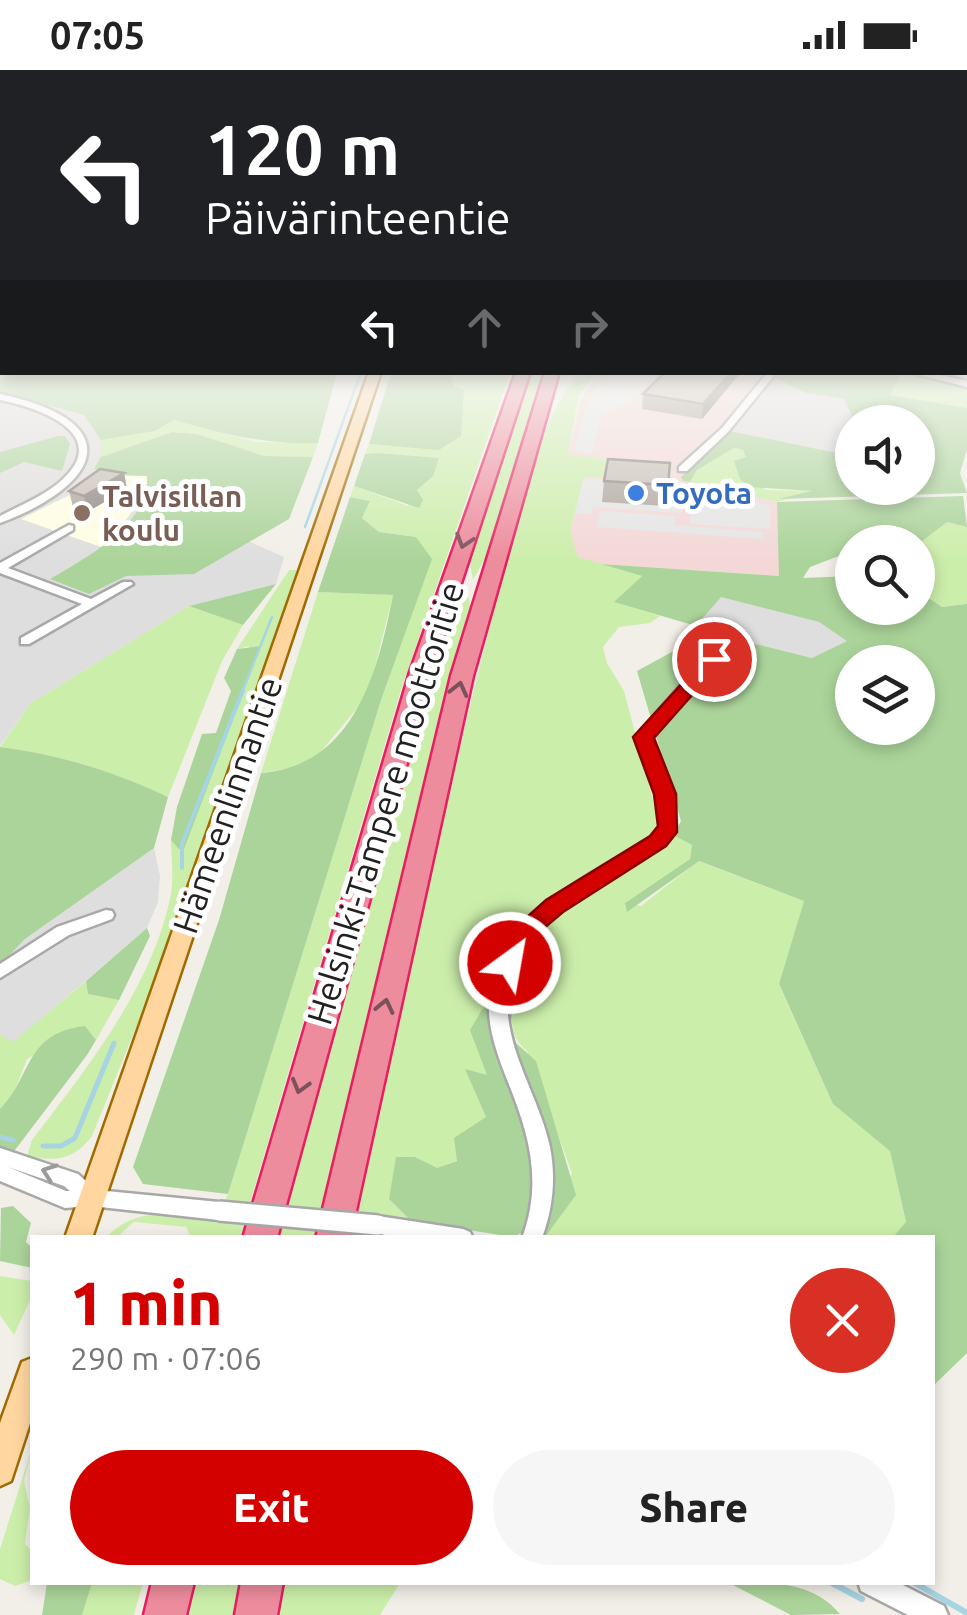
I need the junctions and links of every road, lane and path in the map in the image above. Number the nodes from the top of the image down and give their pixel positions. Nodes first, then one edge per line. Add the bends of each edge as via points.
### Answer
1 (62, 417) edge
2 (359, 417) edge
3 (508, 417) edge
4 (538, 417) edge
5 (736, 417) edge
6 (684, 469) dead end
7 (0, 520) edge
8 (69, 528) dead end
9 (0, 569) edge
10 (127, 584) dead end
11 (90, 603) junction
12 (736, 639) dead end
13 (25, 641) dead end
14 (106, 915) dead end
15 (0, 972) edge
16 (0, 1156) edge
17 (0, 1172) edge
18 (91, 1198) junction
19 (79, 1235) edge
20 (261, 1235) edge
21 (334, 1235) edge
22 (443, 1235) edge
23 (533, 1235) edge
24 (30, 1378) edge
25 (0, 1470) edge
26 (172, 1585) edge
27 (261, 1585) edge
28 (876, 1585) edge
29 (165, 1615) edge
30 (256, 1615) edge
31 (936, 1615) edge

1 - 7 street via 78,431 84,447 80,464 58,488
2 - 18 main road, Hämeenlinnantie
3 -> 20 highway, Helsinki-Tampere moottoritie via 421,672
21 -> 4 highway, Helsinki-Tampere moottoritie via 462,676
5 - 6 street
8 - 9 street
9 - 11 street
10 - 11 street
11 - 13 street
12 - 23 street via 692,678 643,737 665,794 669,827 658,841 535,922 502,983 499,1024 545,1171
14 - 15 street via 63,931
18 -> 16 street via 71,1180
17 - 18 street via 65,1200
18 - 19 main road, Hämeenlinnantie
18 - 22 street, bridge
24 - 25 main road
26 - 29 highway
27 - 30 highway
28 - 31 street

